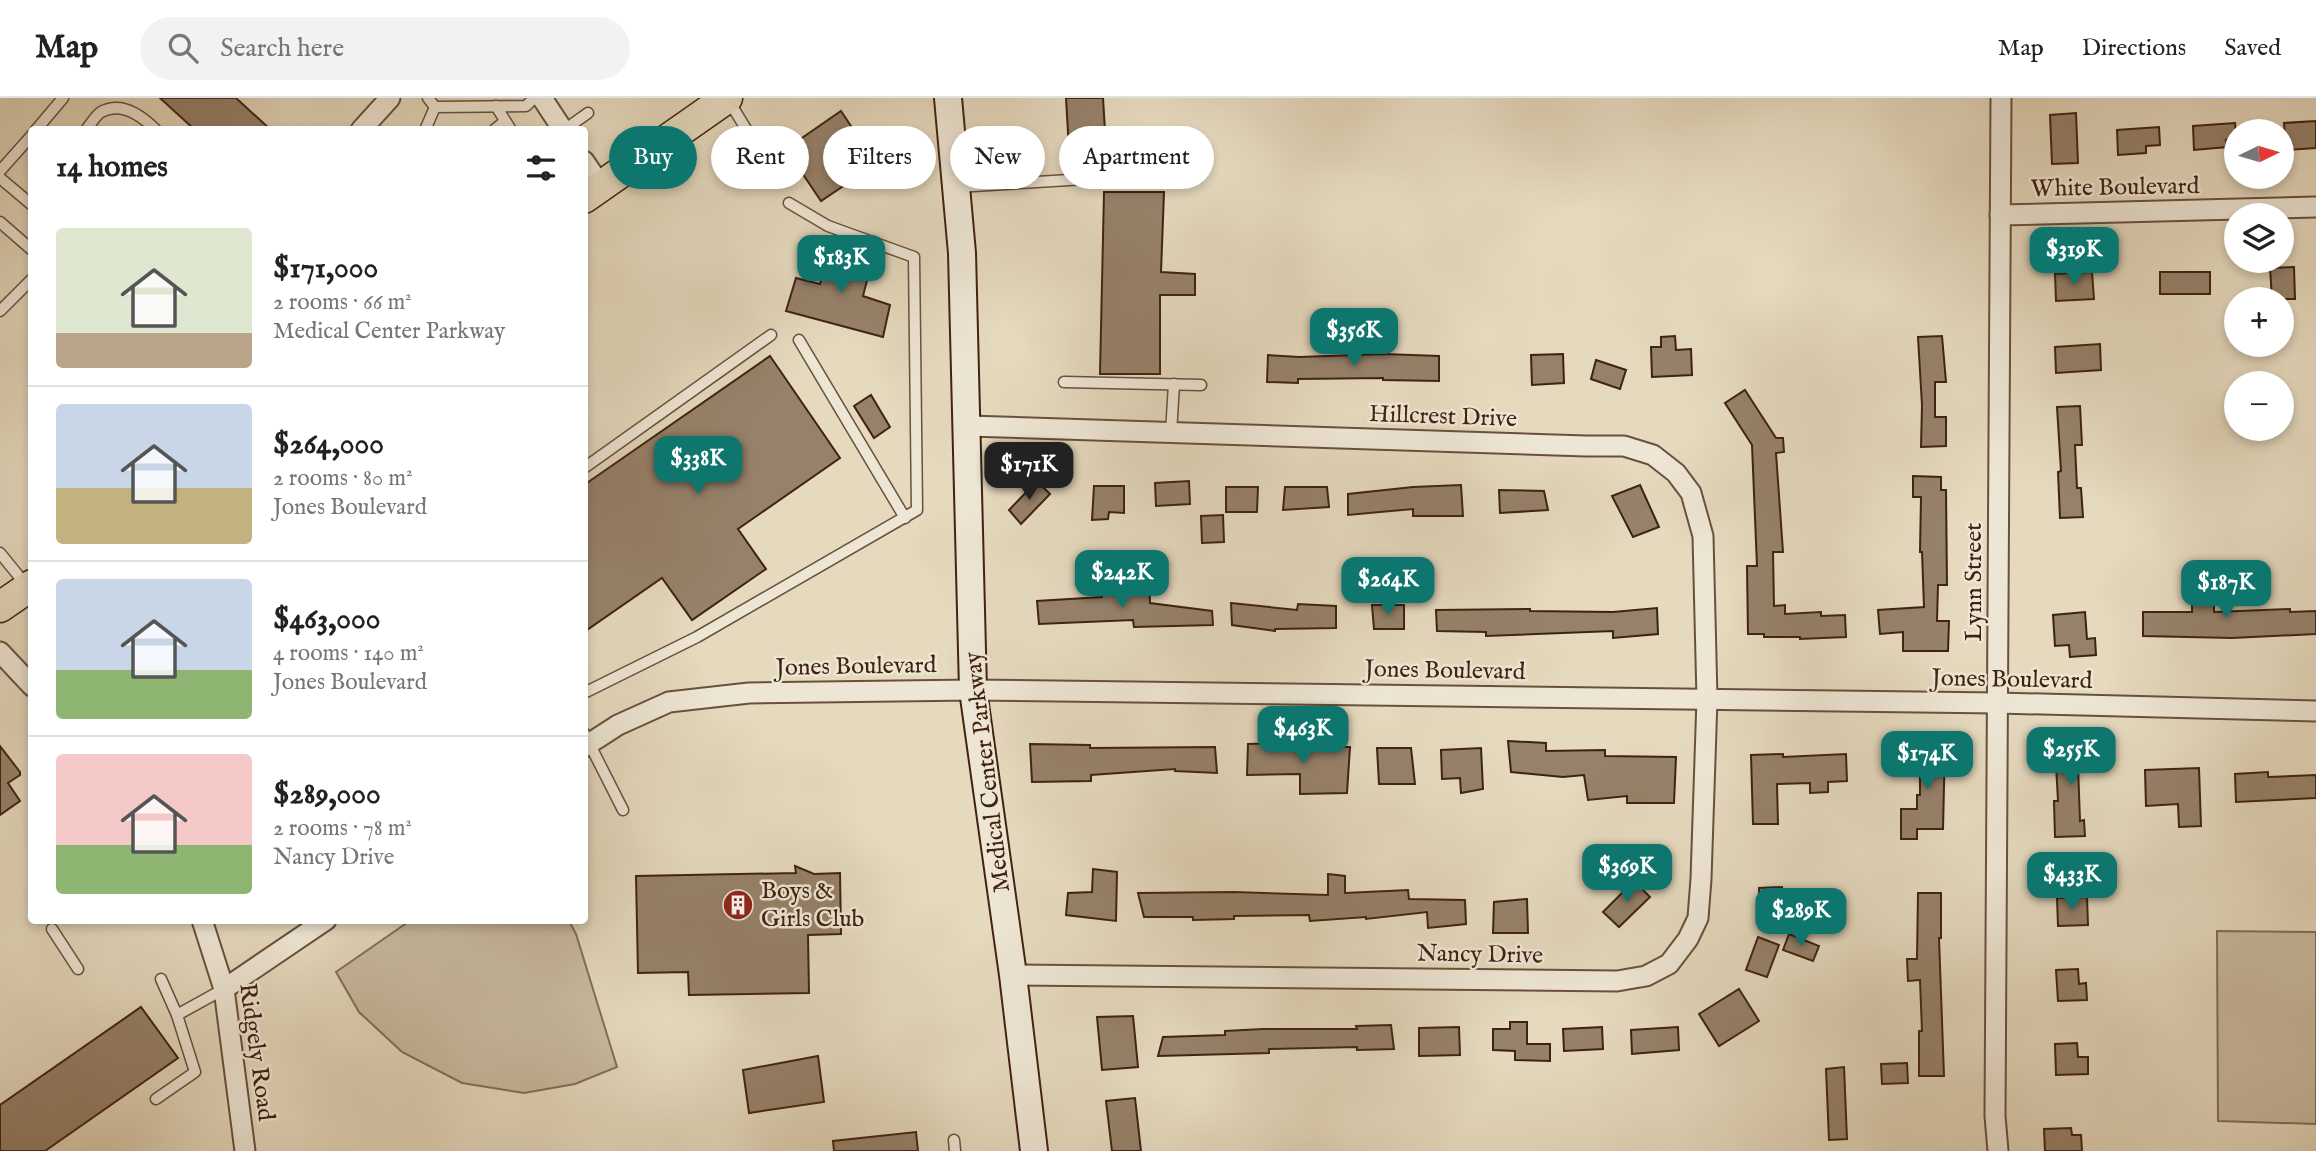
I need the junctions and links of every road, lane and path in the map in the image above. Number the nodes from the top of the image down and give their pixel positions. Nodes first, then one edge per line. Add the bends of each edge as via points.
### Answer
1 (64, 98) edge
2 (390, 98) edge
3 (428, 98) edge
4 (534, 98) edge
5 (542, 98) edge
6 (727, 98) edge
7 (948, 98) edge
8 (2001, 98) edge
9 (496, 106) junction
10 (435, 107) junction
11 (588, 113) dead end
12 (508, 125) edge
13 (40, 126) edge
14 (89, 126) edge
15 (152, 126) edge
16 (365, 126) edge
17 (427, 126) edge
18 (561, 126) edge
19 (570, 126) edge
20 (744, 126) edge
21 (951, 126) edge
22 (28, 140) edge
23 (0, 172) edge
24 (588, 175) edge
25 (0, 178) edge
26 (957, 189) edge
27 (593, 192) edge
28 (28, 198) edge
29 (789, 203) dead end
30 (2316, 207) edge
31 (2000, 215) junction
32 (0, 222) edge
33 (28, 246) edge
34 (28, 285) edge
35 (0, 311) edge
36 (771, 335) dead end
37 (799, 340) dead end
38 (1064, 382) dead end
39 (1174, 384) junction
40 (1201, 385) dead end
41 (968, 426) junction
42 (1171, 433) junction
43 (588, 465) edge
44 (905, 518) junction
45 (0, 553) edge
46 (28, 584) edge
47 (28, 587) edge
48 (0, 607) edge
49 (0, 652) edge
50 (28, 682) edge
51 (973, 690) junction
52 (588, 691) edge
53 (1707, 699) junction
54 (1997, 703) junction
55 (2316, 711) edge
56 (588, 740) edge
57 (588, 745) edge
58 (623, 810) dead end
59 (203, 924) edge
60 (320, 924) edge
61 (52, 929) dead end
62 (78, 969) dead end
63 (1013, 975) junction
64 (161, 978) dead end
65 (224, 989) junction
66 (177, 1015) junction
67 (156, 1099) dead end
68 (954, 1140) dead end
69 (245, 1151) edge
70 (955, 1151) edge
71 (1034, 1151) edge
72 (1998, 1151) edge

1 - 13 lane
2 - 16 street
3 - 10 lane
4 - 9 lane via 526,106
5 - 18 street
6 - 20 lane
6 - 27 main road
7 - 21 main road, Medical Center Parkway
8 - 31 street, Lynn Street
9 - 10 lane
9 - 12 lane
10 - 17 lane
11 - 19 lane
14 - 15 lane via 101,112 123,108
22 - 23 lane
24 - 27 street
25 - 28 lane
26 - 41 main road, Medical Center Parkway
29 - 44 lane via 828,226 914,257 917,510
30 - 31 street, White Boulevard
31 - 54 street, Lynn Street
32 - 33 lane
34 - 35 lane
36 - 43 lane
37 - 44 lane
38 - 39 lane
39 - 40 lane
39 - 42 lane
41 - 42 street, Hillcrest Drive
41 - 51 main road, Medical Center Parkway
42 - 53 street, Hillcrest Drive via 1623,446 1653,455 1676,473 1691,493 1703,536
44 - 52 lane via 697,637
45 - 46 lane
47 - 48 main road
49 - 50 street
51 - 53 street, Jones Boulevard
51 - 56 street, Jones Boulevard via 748,693 669,702
51 - 63 main road, Medical Center Parkway
53 - 54 street, Jones Boulevard
53 - 63 street, Nancy Drive via 1698,918 1669,964 1646,976 1617,981
54 - 55 street, Jones Boulevard
54 - 72 street, Lynn Street
57 - 58 lane
59 - 65 street, Ridgely Road
60 - 65 street
61 - 62 lane
63 - 71 main road, Medical Center Parkway
64 - 66 lane
65 - 66 lane
65 - 69 street, Ridgely Road
66 - 67 lane via 195,1072
68 - 70 lane

